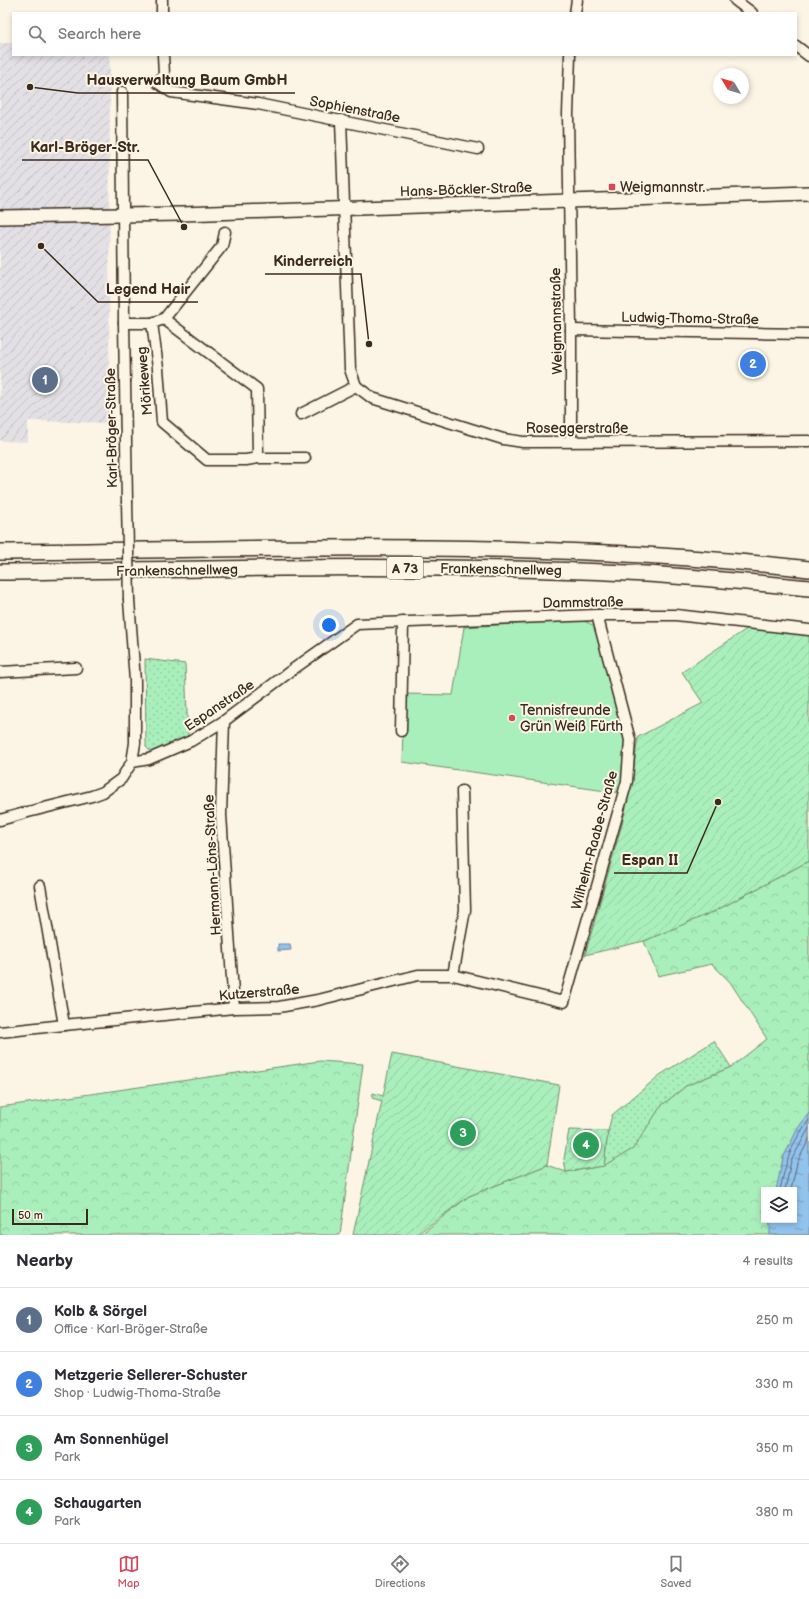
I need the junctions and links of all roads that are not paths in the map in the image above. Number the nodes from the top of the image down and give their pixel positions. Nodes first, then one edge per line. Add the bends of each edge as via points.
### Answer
1 (162, 0) edge
2 (577, 0) edge
3 (735, 0) edge
4 (162, 12) edge
5 (575, 12) edge
6 (751, 12) edge
7 (797, 47) edge
8 (163, 56) edge
9 (570, 56) edge
10 (809, 56) edge
11 (122, 92) dead end
12 (341, 120) junction
13 (478, 149) dead end
14 (809, 193) edge
15 (569, 201) junction
16 (344, 209) junction
17 (124, 216) junction
18 (0, 217) edge
19 (226, 232) dead end
20 (164, 319) junction
21 (124, 323) junction
22 (152, 323) junction
23 (571, 330) junction
24 (809, 334) edge
25 (356, 386) junction
26 (301, 414) dead end
27 (571, 441) junction
28 (809, 441) edge
29 (258, 458) junction
30 (305, 458) dead end
31 (0, 552) edge
32 (809, 569) edge
33 (0, 572) edge
34 (809, 588) edge
35 (596, 614) junction
36 (403, 622) junction
37 (357, 624) joint
38 (809, 630) edge
39 (76, 668) dead end
40 (0, 672) edge
41 (224, 721) junction
42 (401, 731) dead end
43 (132, 762) junction
44 (462, 790) dead end
45 (0, 820) edge
46 (40, 886) dead end
47 (453, 975) junction
48 (564, 1002) joint
49 (234, 1008) junction
50 (64, 1025) junction
51 (0, 1032) edge

1 - 4 street
2 - 5 street
3 - 6 street
7 - 10 street
8 - 12 street, Sophienstraße via 164,74 158,83 171,92 258,104
9 - 15 street, Weigmannstraße
11 - 17 street, Karl-Bröger-Straße
12 - 13 street, Sophienstraße
12 - 16 street
14 - 15 main road, Hans-Böckler-Straße
15 - 16 main road, Hans-Böckler-Straße
15 - 23 street, Weigmannstraße
16 - 17 main road, Hans-Böckler-Straße
16 - 25 street via 350,369
17 - 18 main road, Hans-Böckler-Straße
17 - 21 street, Karl-Bröger-Straße
19 - 20 street via 222,246
20 - 22 street
20 - 29 street via 257,389
21 - 22 street
21 - 43 street, Karl-Bröger-Straße, bridge via 129,600 135,681 135,743
22 - 29 street, Mörikeweg via 162,422 207,460
23 - 24 street, Ludwig-Thoma-Straße
23 - 27 street, Weigmannstraße
25 - 26 street
25 - 27 street, Roseggerstraße via 372,398 503,439 523,442
27 - 28 street, Roseggerstraße
29 - 30 street, Mörikeweg
31 - 32 highway, Frankenschnellweg / A 73 via 528,550
33 - 34 highway, Frankenschnellweg / A 73 via 294,568 526,569 674,576
35 - 36 street, Dammstraße
35 - 38 street, Dammstraße via 676,615
35 - 48 street, Wilhelm-Raabe-Straße via 630,740 627,781
36 - 37 street, Dammstraße
36 - 42 street
37 - 41 street, Espanstraße
39 - 40 street
41 - 43 street, Espanstraße via 191,741 149,759
41 - 49 street, Hermann-Löns-Straße via 221,815
43 - 45 street via 121,779 103,792
44 - 47 street via 464,910
46 - 50 street
47 - 48 street, Kutzerstraße
47 - 49 street, Kutzerstraße via 418,975 279,1007
49 - 50 street, Kutzerstraße
50 - 51 street, Kutzerstraße

